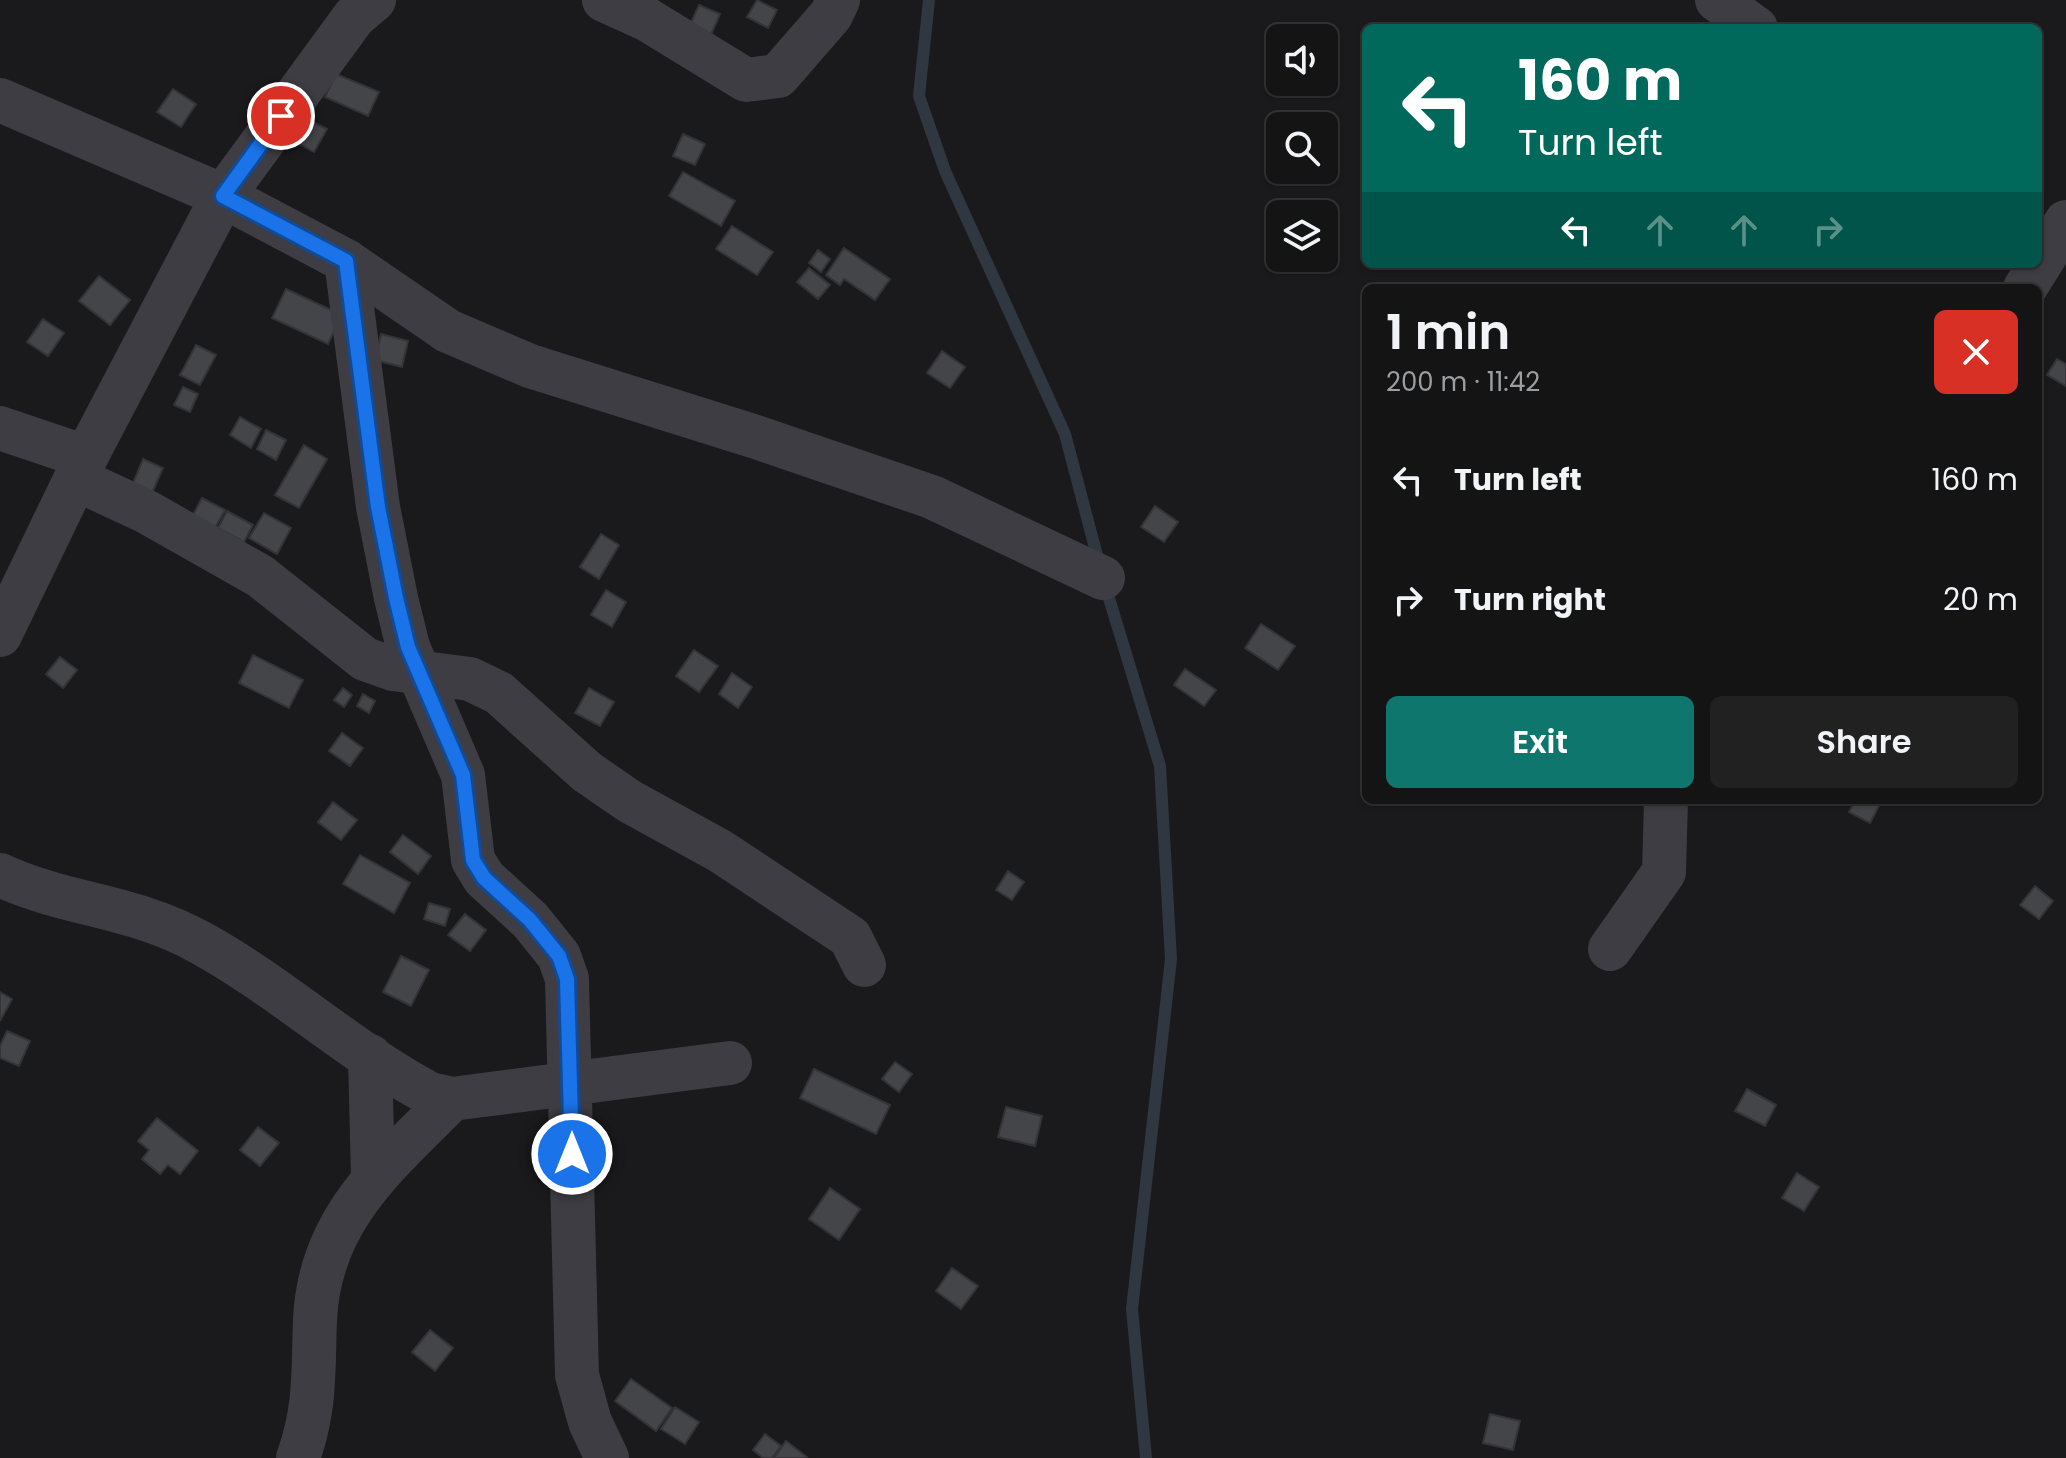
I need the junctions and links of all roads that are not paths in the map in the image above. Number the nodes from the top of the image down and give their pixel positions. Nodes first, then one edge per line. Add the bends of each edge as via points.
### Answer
1 (374, 0) edge
2 (604, 0) edge
3 (838, 0) edge
4 (1717, 0) edge
5 (1750, 24) edge
6 (0, 100) edge
7 (223, 196) junction
8 (346, 261) junction
9 (0, 428) edge
10 (81, 468) junction
11 (1103, 578) dead end
12 (0, 635) edge
13 (418, 671) junction
14 (1666, 804) edge
15 (0, 875) edge
16 (1610, 949) dead end
17 (864, 965) dead end
18 (370, 1056) junction
19 (730, 1063) dead end
20 (567, 1086) junction
21 (452, 1099) junction
22 (373, 1177) junction
23 (298, 1458) edge
24 (607, 1458) edge

1 - 7 street via 354,17
2 - 3 street via 648,20 746,80 778,76
4 - 5 street
6 - 7 street
7 - 8 street
7 - 10 street
8 - 11 street via 448,331 530,366 932,497
8 - 13 street via 378,507 408,647
9 - 10 street
10 - 12 street
10 - 13 street via 260,576 365,659
13 - 17 street via 470,679 499,693 597,779 770,882 850,937
13 - 20 street via 463,775 473,860 559,956 567,979
14 - 16 street via 1664,872
15 - 18 street via 25,887 163,924 203,943
18 - 21 street via 430,1094
18 - 22 street
19 - 20 street
20 - 21 street
20 - 24 street via 573,1126 577,1375
21 - 22 street
22 - 23 street via 334,1235 320,1280 311,1423

